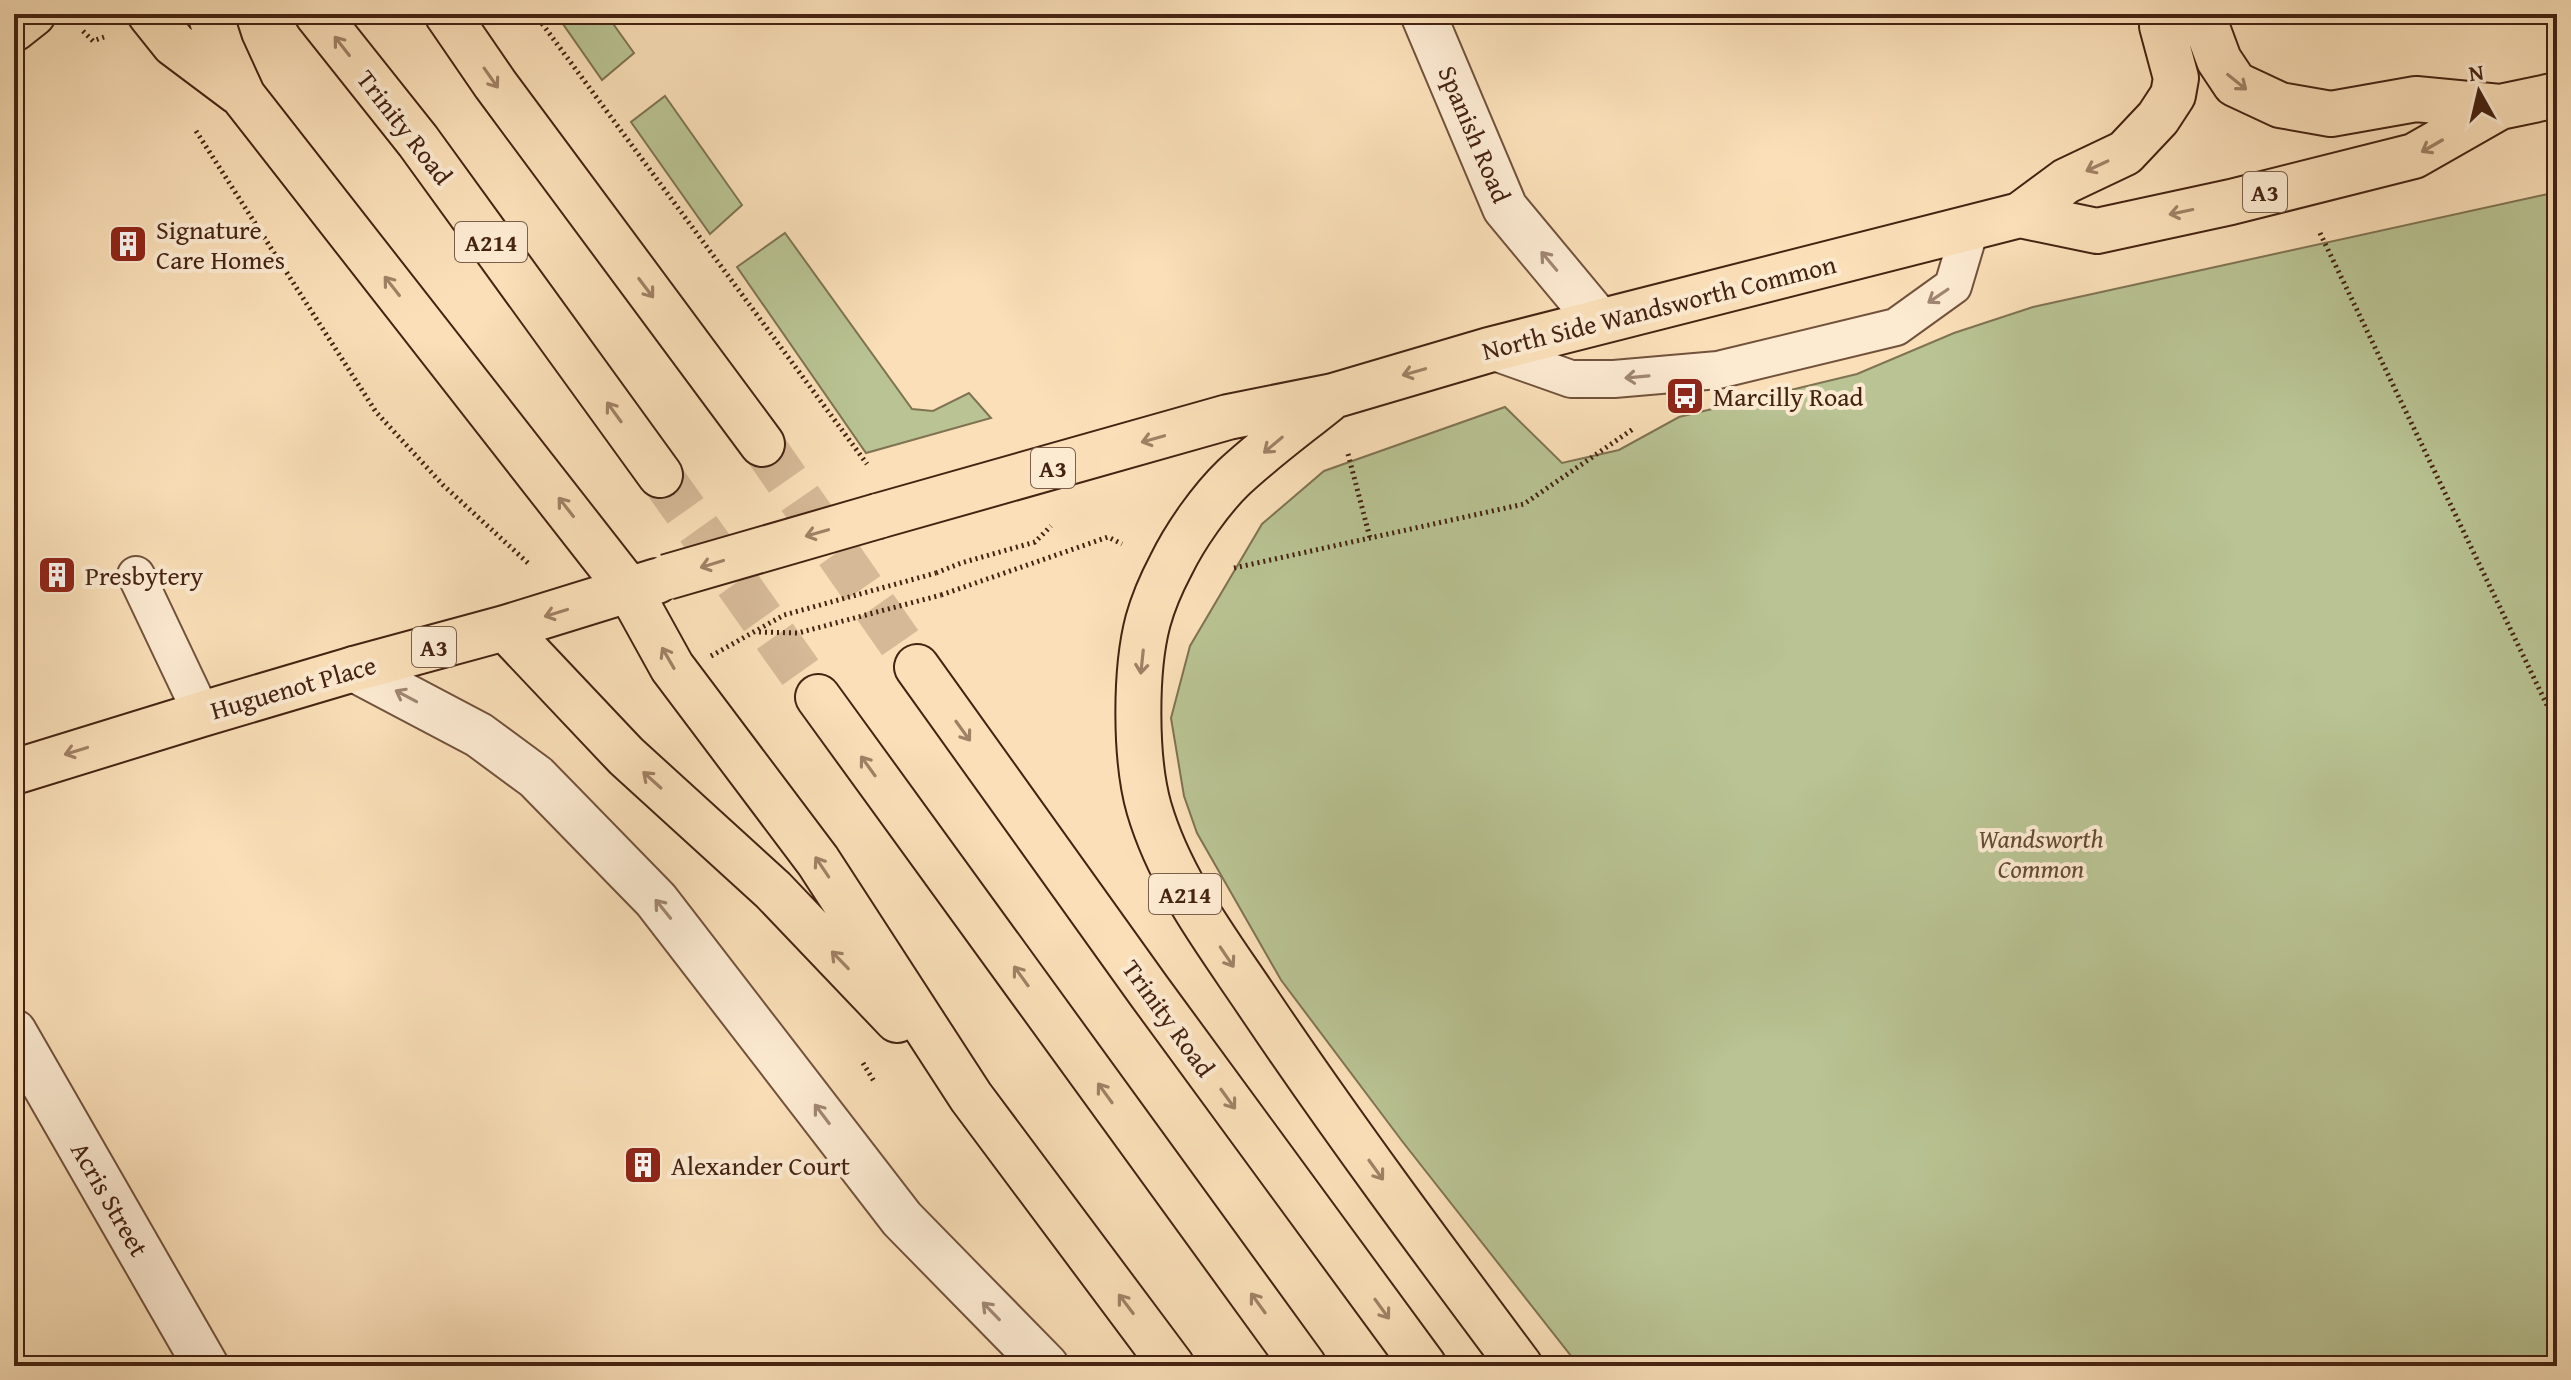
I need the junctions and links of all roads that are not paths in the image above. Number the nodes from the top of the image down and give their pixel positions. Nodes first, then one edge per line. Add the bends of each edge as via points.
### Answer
1 (33, 14) edge
2 (150, 14) edge
3 (210, 14) edge
4 (317, 14) edge
5 (447, 14) edge
6 (1423, 14) edge
7 (2163, 14) edge
8 (2202, 14) edge
9 (14, 29) edge
10 (2557, 95) edge
11 (243, 96) junction
12 (2500, 107) junction
13 (2020, 215) junction
14 (1970, 229) junction
15 (1599, 321) junction
16 (1489, 350) junction
17 (1333, 396) junction
18 (762, 444) tunnel mouth
19 (660, 475) tunnel mouth
20 (757, 550) joint
21 (136, 575) dead end
22 (649, 584) junction
23 (505, 628) junction
24 (917, 667) tunnel mouth
25 (354, 669) junction
26 (818, 697) tunnel mouth
27 (202, 714) junction
28 (14, 772) edge
29 (14, 1032) edge
30 (971, 1097) junction
31 (206, 1366) edge
32 (1046, 1366) edge
33 (1172, 1366) edge
34 (1304, 1366) edge
35 (1424, 1366) edge
36 (1520, 1366) edge

1 - 9 highway
2 - 11 highway via 174,44
3 - 11 highway
19 -> 4 highway, Trinity Road / A214 via 418,141
5 -> 18 highway
15 -> 6 street, Spanish Road via 1505,208
7 -> 13 highway, A3 via 2176,78 2173,95 2158,118 2125,153 2066,181
8 -> 12 highway, A3 via 2219,60 2235,84 2280,105 2331,114 2416,99
10 - 12 highway, North Side Wandsworth Common / A3
22 -> 11 highway
12 -> 13 highway, North Side Wandsworth Common / A3 via 2414,156 2231,202 2097,231
13 - 14 highway, North Side Wandsworth Common / A3
14 - 15 highway, North Side Wandsworth Common / A3
14 -> 16 lane via 1953,286 1896,327 1718,370 1614,379 1571,379
15 - 16 highway, North Side Wandsworth Common / A3
16 -> 17 highway, North Side Wandsworth Common / A3
17 -> 20 highway, North Side Wandsworth Common / A3, bridge via 1228,417
17 -> 36 highway, A214 via 1233,478 1171,564 1148,622 1142,665 1141,754 1149,805 1185,895 1303,1069
20 -> 22 highway, Huguenot Place / A3, bridge
21 - 27 lane
22 -> 23 highway, Huguenot Place / A3
30 -> 22 highway via 818,861 672,667
23 - 25 highway, Huguenot Place / A3
30 -> 23 highway via 773,890 626,756
24 -> 35 highway, Trinity Road
25 - 27 highway, Huguenot Place / A3
32 -> 25 street via 902,1219 656,900 536,777 479,735
34 -> 26 highway
27 -> 28 highway, Huguenot Place / A3
29 - 31 street, Acris Street
33 -> 30 highway

